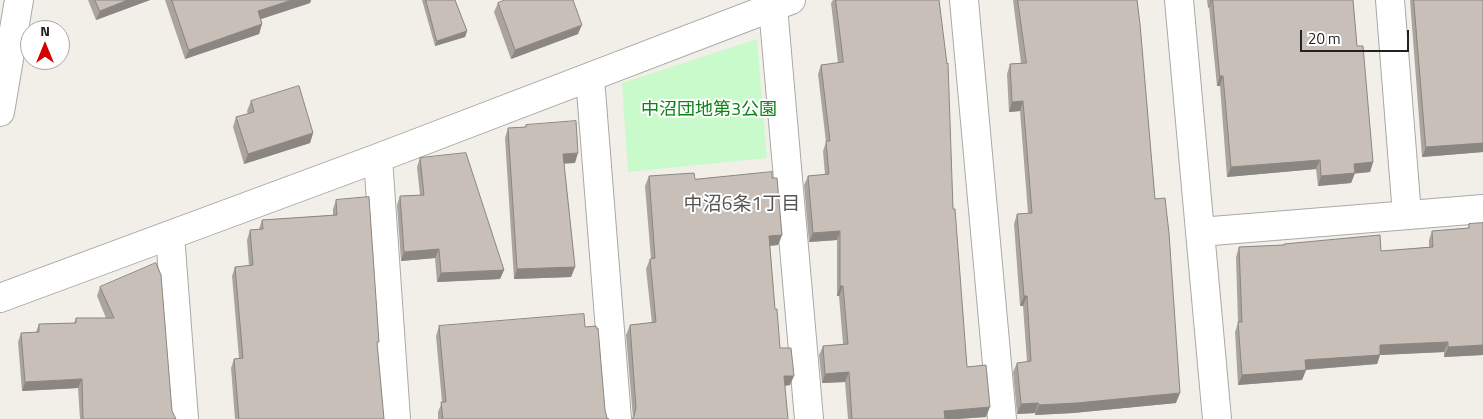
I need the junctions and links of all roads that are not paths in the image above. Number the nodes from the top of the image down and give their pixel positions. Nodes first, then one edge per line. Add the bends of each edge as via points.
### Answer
1 (19, 0) edge
2 (964, 0) edge
3 (1179, 0) edge
4 (1390, 0) edge
5 (778, 2) edge
6 (590, 78) junction
7 (0, 112) edge
8 (378, 158) junction
9 (1483, 209) edge
10 (1407, 215) junction
11 (1200, 232) junction
12 (170, 235) junction
13 (0, 298) edge
14 (184, 419) edge
15 (396, 419) edge
16 (617, 419) edge
17 (809, 419) edge
18 (1002, 419) edge
19 (1217, 419) edge

1 - 7 street
2 - 18 street
3 - 11 street
4 - 10 street
5 - 6 street
5 - 17 street
6 - 8 street
6 - 16 street
8 - 12 street
8 - 15 street
9 - 10 street
10 - 11 street
11 - 19 street
12 - 13 street
12 - 14 street

